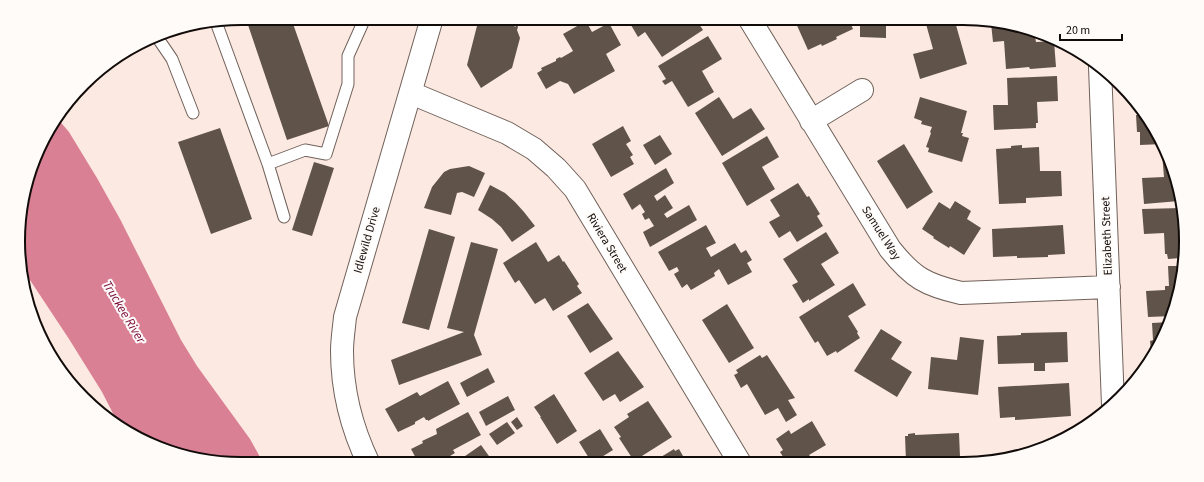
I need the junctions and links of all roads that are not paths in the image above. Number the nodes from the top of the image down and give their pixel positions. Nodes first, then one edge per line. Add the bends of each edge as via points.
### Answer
1 (362, 25) edge
2 (430, 25) edge
3 (753, 25) edge
4 (218, 26) edge
5 (159, 41) edge
6 (1100, 75) edge
7 (862, 90) dead end
8 (411, 93) junction
9 (193, 113) dead end
10 (811, 121) junction
11 (268, 164) junction
12 (284, 217) dead end
13 (1109, 287) junction
14 (1113, 397) edge
15 (366, 457) edge
16 (736, 457) edge

1 - 11 lane via 348,56 348,84 326,154 305,150
2 - 8 street, Idlewild Drive
3 - 10 street, Samuel Way
4 - 11 lane
5 - 9 lane via 172,59
6 - 13 street, Elizabeth Street
7 - 10 street
8 - 15 street, Idlewild Drive via 345,317 343,379 348,409
8 - 16 street, Riviera Street via 507,133 534,149 556,168 574,189
10 - 13 street, Samuel Way via 890,249 904,266 920,279 939,288 961,293
11 - 12 lane
13 - 14 street, Elizabeth Street

